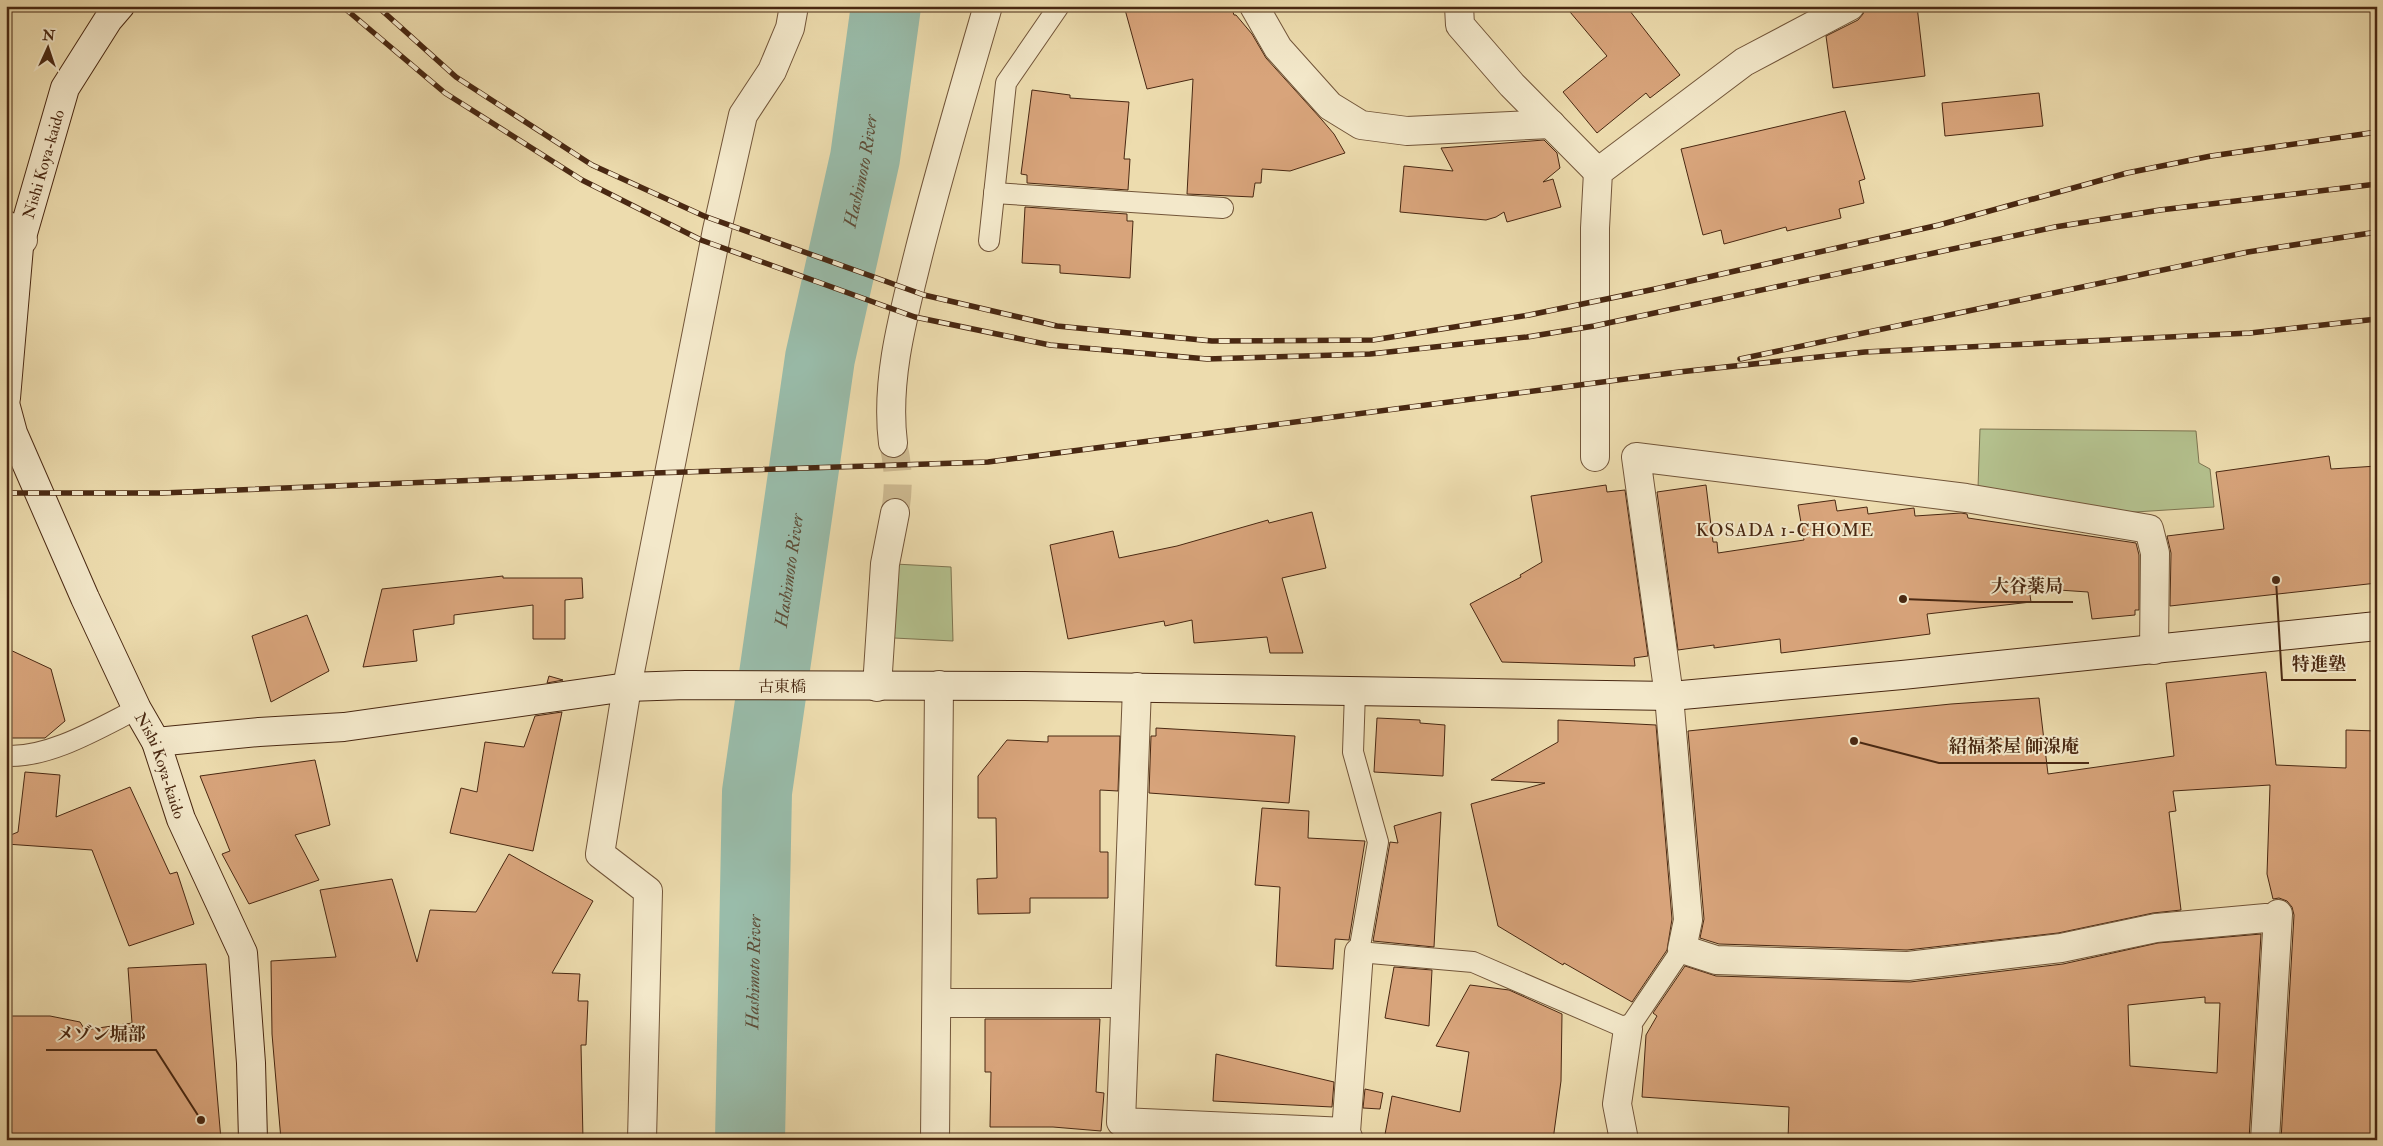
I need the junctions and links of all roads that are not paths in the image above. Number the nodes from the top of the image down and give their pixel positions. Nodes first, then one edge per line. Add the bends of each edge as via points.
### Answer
1 (120, 6) edge
2 (794, 6) edge
3 (988, 6) edge
4 (1059, 6) edge
5 (1254, 6) edge
6 (1459, 6) edge
7 (1850, 6) edge
8 (1551, 124) junction
9 (1598, 172) junction
10 (994, 193) junction
11 (1224, 208) dead end
12 (15, 233) edge
13 (989, 241) dead end
14 (6, 398) edge
15 (6, 407) edge
16 (892, 443) tunnel mouth
17 (1595, 457) dead end
18 (895, 513) tunnel mouth
19 (2377, 626) edge
20 (2154, 650) junction
21 (939, 685) junction
22 (627, 687) junction
23 (877, 687) junction
24 (1137, 687) junction
25 (1355, 691) junction
26 (1669, 696) junction
27 (137, 709) junction
28 (156, 742) junction
29 (6, 756) edge
30 (1682, 949) junction
31 (1359, 952) junction
32 (937, 1003) junction
33 (1124, 1004) junction
34 (1628, 1029) junction
35 (1348, 1136) edge
36 (253, 1140) edge
37 (642, 1140) edge
38 (935, 1140) edge
39 (1624, 1140) edge
40 (2265, 1140) edge

1 - 12 street, Nishi Koya-kaido via 65,88
2 - 22 street via 790,28 772,71 743,115 717,230
3 - 16 street via 910,287 893,374
4 - 10 lane via 1006,83
5 - 8 street via 1278,48 1317,92 1330,106 1361,125 1407,131
6 - 8 street via 1460,25
7 - 9 street via 1744,62
8 - 9 street
9 - 17 street
10 - 11 lane
10 - 13 lane
12 - 14 street, Nishi Koya-kaido via 19,247
15 - 27 street, Nishi Koya-kaido via 21,451
18 - 23 street via 885,564
19 - 20 street, 古東橋
20 - 26 street, 古東橋
20 - 26 street via 2155,553 2149,529 1966,498 1636,457
21 - 23 street, 古東橋
21 - 24 street, 古東橋
21 - 32 street
22 - 23 street, 古東橋
22 - 28 street, 古東橋 via 344,727
22 - 37 street via 600,854 648,891
24 - 25 street, 古東橋
24 - 33 street
25 - 26 street, 古東橋
25 - 31 lane via 1353,752 1378,842
26 - 30 street via 1688,920
27 - 28 street, Nishi Koya-kaido
27 - 29 lane via 77,740 21,757
28 - 36 street, Nishi Koya-kaido via 181,819 243,953
30 - 34 lane
30 - 40 street via 1716,960 1908,966 2061,948 2156,928 2272,916
31 - 34 lane via 1473,962
31 - 35 street
32 - 33 street
32 - 38 street
33 - 35 street via 1121,1122
34 - 39 street via 1617,1104

